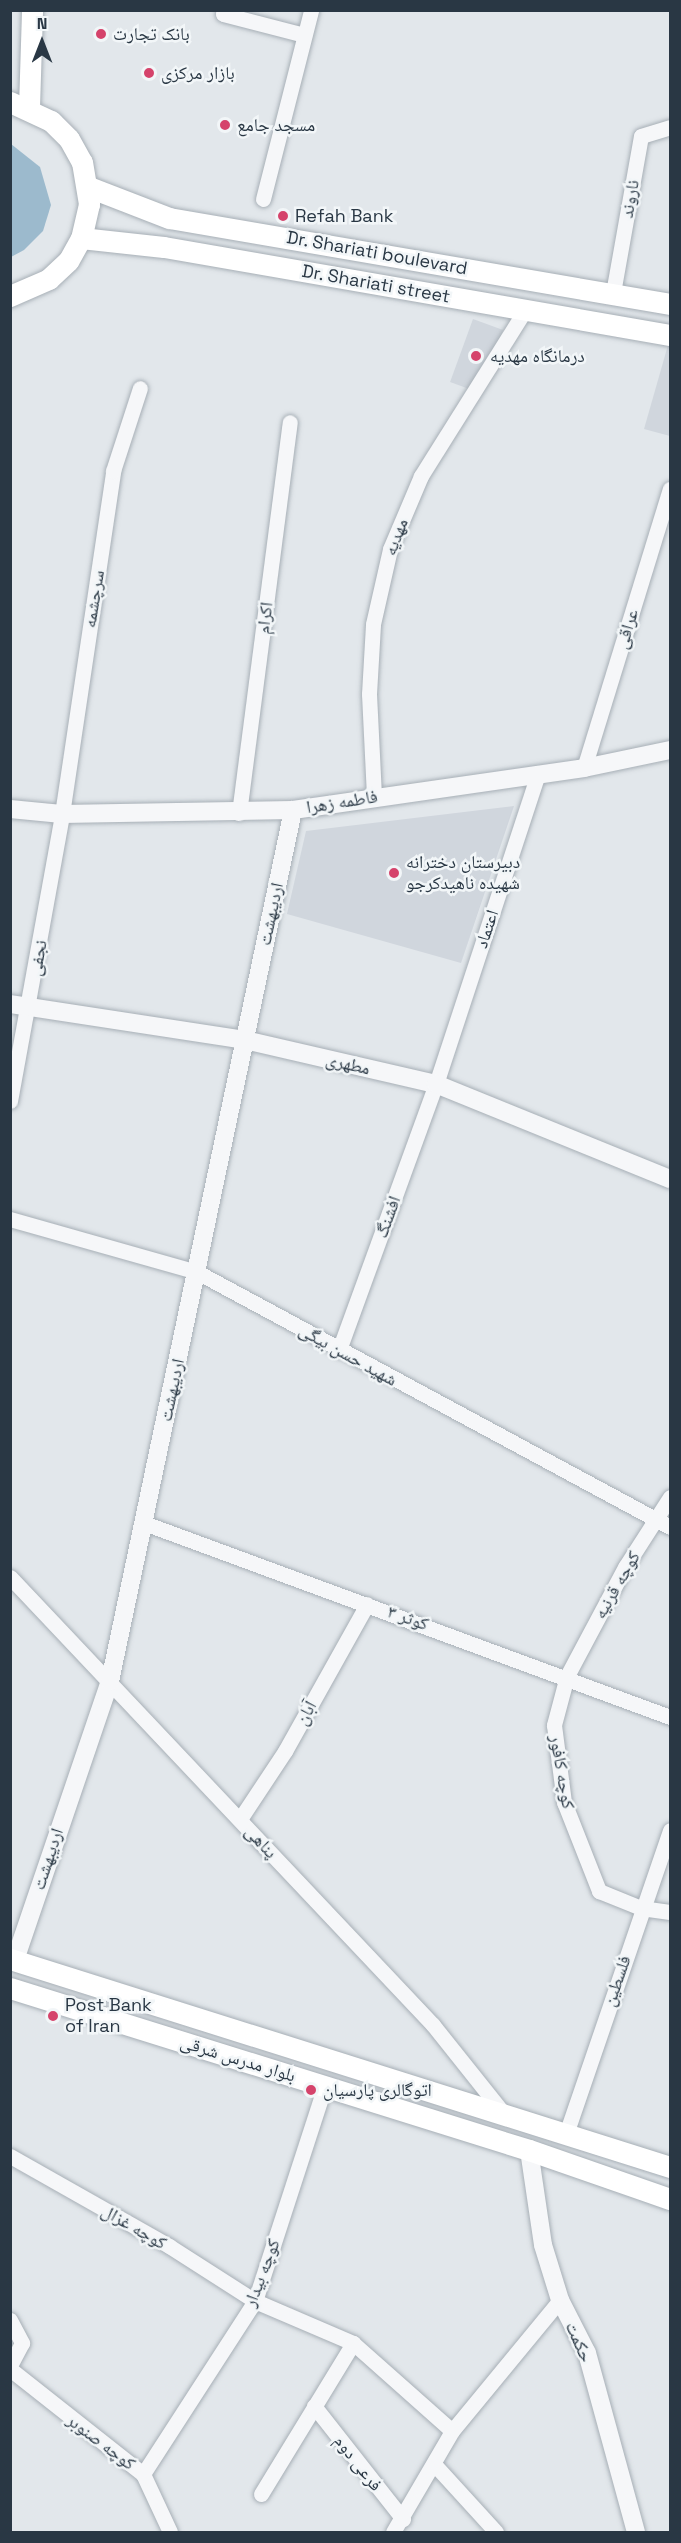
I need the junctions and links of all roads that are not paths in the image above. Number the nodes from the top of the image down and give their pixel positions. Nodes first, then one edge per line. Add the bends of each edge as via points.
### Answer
1 (32, 10) edge
2 (225, 10) edge
3 (311, 10) edge
4 (304, 35) junction
5 (20, 105) edge
6 (670, 127) edge
7 (89, 187) junction
8 (263, 199) dead end
9 (81, 238) junction
10 (613, 293) junction
11 (10, 296) edge
12 (670, 304) edge
13 (525, 310) junction
14 (670, 335) edge
15 (140, 388) dead end
16 (290, 422) dead end
17 (670, 489) edge
18 (670, 750) edge
19 (584, 768) junction
20 (538, 773) junction
21 (374, 796) junction
22 (10, 809) edge
23 (293, 810) junction
24 (239, 813) junction
25 (62, 814) junction
26 (10, 1004) edge
27 (30, 1007) junction
28 (245, 1040) junction
29 (436, 1084) junction
30 (10, 1101) edge
31 (670, 1179) edge
32 (10, 1219) edge
33 (196, 1272) junction
34 (339, 1350) junction
35 (670, 1497) edge
36 (655, 1521) junction
37 (144, 1523) junction
38 (670, 1527) edge
39 (10, 1577) edge
40 (367, 1604) junction
41 (567, 1676) junction
42 (110, 1682) junction
43 (670, 1717) edge
44 (240, 1820) junction
45 (670, 1830) edge
46 (641, 1908) junction
47 (670, 1912) edge
48 (12, 1964) edge
49 (10, 1988) edge
50 (325, 2086) junction
51 (504, 2114) junction
52 (566, 2134) junction
53 (529, 2150) junction
54 (10, 2156) edge
55 (670, 2167) edge
56 (670, 2199) edge
57 (560, 2300) junction
58 (255, 2301) junction
59 (10, 2320) edge
60 (353, 2343) junction
61 (10, 2368) edge
62 (314, 2406) junction
63 (452, 2431) junction
64 (434, 2464) junction
65 (143, 2474) junction
66 (261, 2494) dead end
67 (403, 2519) junction
68 (170, 2532) edge
69 (393, 2532) edge
70 (496, 2532) edge
71 (636, 2532) edge

1 - 5 main road
2 - 4 street via 224,14
3 - 4 street
4 - 8 street
5 - 7 main road via 51,121 69,139 82,162
6 - 10 street, ناروند via 641,136
7 - 9 main road
7 - 10 main road, Dr. Shariati boulevard via 169,218
9 - 11 main road via 68,261 49,279
9 - 13 main road, Dr. Shariati street via 170,248
10 - 12 main road, Dr. Shariati boulevard
13 - 14 main road, Dr. Shariati street
13 - 21 street, مهدیه via 421,476 390,549 379,585 372,635 369,694
15 - 25 street, سرچشمه via 113,471
16 - 24 street, اکرام
17 - 19 street, عراقی
18 - 19 street, فاطمه زهرا
19 - 20 street, فاطمه زهرا
20 - 21 street, فاطمه زهرا
20 - 29 street, اعتماد
21 - 23 street, فاطمه زهرا
22 - 25 street, فاطمه زهرا
23 - 24 street, فاطمه زهرا
23 - 28 street, اردیبهشت
24 - 25 street, فاطمه زهرا
25 - 27 street, نجفی
26 - 27 street, مطهری
27 - 28 street, مطهری
27 - 30 street, نجفی
28 - 29 street, مطهری
28 - 33 street, اردیبهشت
29 - 31 street, مطهری
29 - 34 street, افشنگ
32 - 33 street, شهید حسن بیگی
33 - 34 street, شهید حسن بیگی
33 - 37 street, اردیبهشت
34 - 36 street, شهید حسن بیگی
35 - 36 street, کوچه قرنیه
36 - 38 street, شهید حسن بیگی
36 - 41 street, کوچه قرنیه
37 - 40 street, کوثر ۳
37 - 42 street, اردیبهشت
39 - 42 street, پناهی
40 - 41 street, کوثر ۳
40 - 44 street, آبان via 285,1751
41 - 43 street, کوثر ۳
41 - 46 street, کوچه کافور via 554,1725 564,1802 599,1891
42 - 44 street, پناهی
42 - 48 street, اردیبهشت
44 - 51 street, پناهی via 433,2025
45 - 46 street, فلسطین
46 - 47 street, کوچه کافور
46 - 52 street, فلسطین
48 - 51 main road, بلوار مدرس شرقی
49 - 50 main road, بلوار مدرس شرقی
50 - 53 main road, بلوار مدرس شرقی
50 - 58 street, کوچه بیدار
51 - 52 main road, بلوار مدرس شرقی
52 - 55 main road, بلوار مدرس شرقی
53 - 56 main road, بلوار مدرس شرقی
53 - 57 street, حکمت via 543,2246
54 - 58 street, کوچه غزال via 169,2246
57 - 63 street
57 - 71 street, حکمت via 587,2353
58 - 60 street, کوچه غزال
58 - 65 street, کوچه بیدار
59 - 61 street via 22,2343
60 - 62 street
60 - 63 street, کوچه غزال
61 - 65 street, کوچه صنوبر
62 - 66 street
62 - 67 street, فرعی دوم
63 - 64 street
64 - 67 street
64 - 70 street
65 - 68 street, کوچه صنوبر
67 - 69 street

